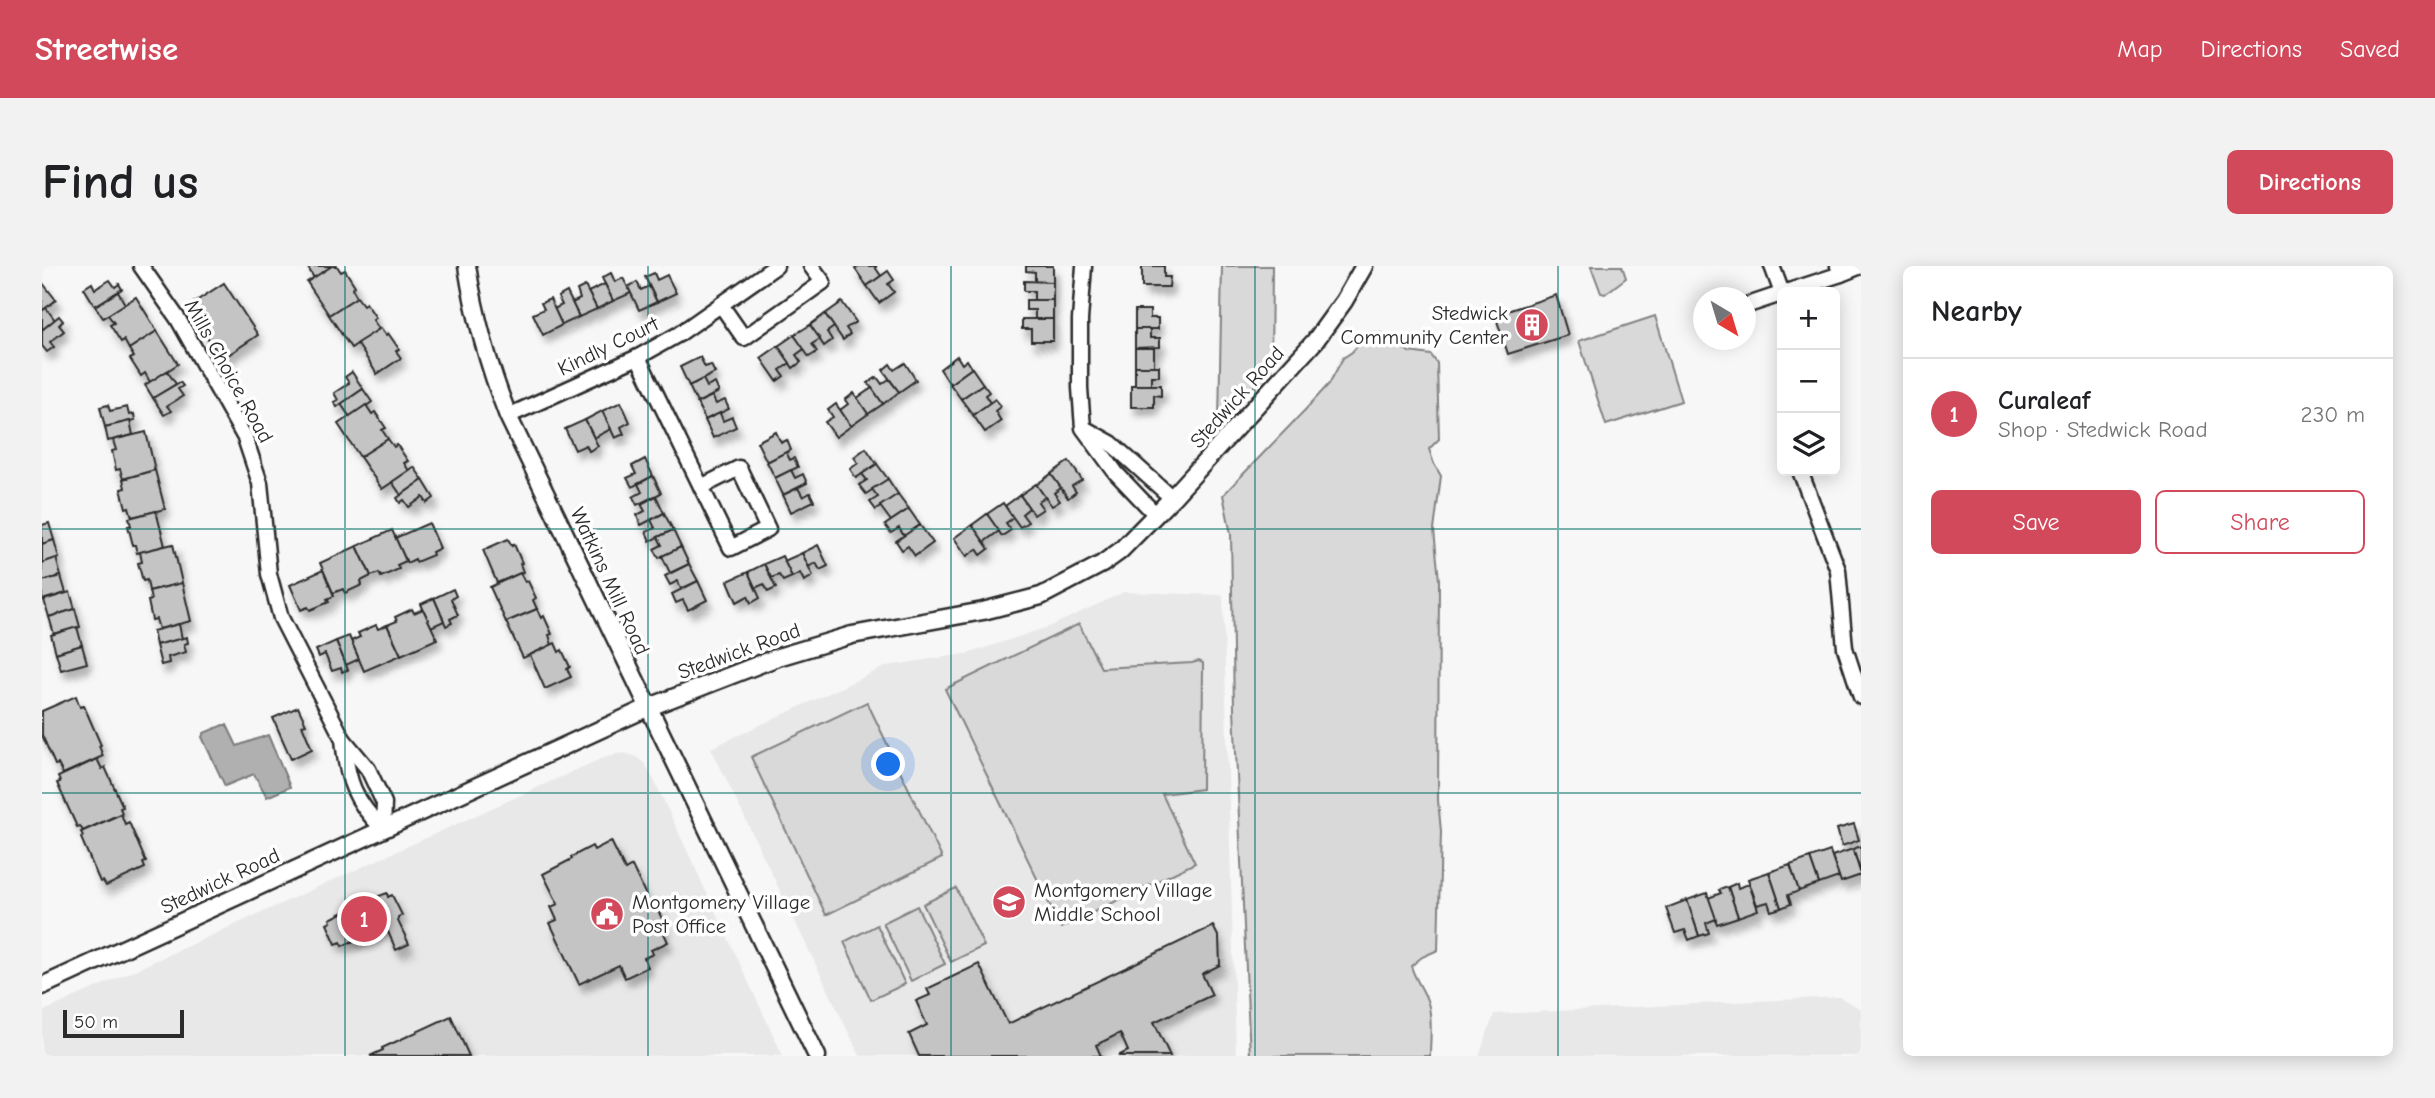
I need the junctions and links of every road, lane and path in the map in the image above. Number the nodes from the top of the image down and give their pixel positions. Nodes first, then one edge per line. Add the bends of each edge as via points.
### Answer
1 (141, 266) edge
2 (467, 266) edge
3 (776, 266) edge
4 (811, 266) edge
5 (1084, 266) edge
6 (1364, 266) edge
7 (1772, 266) edge
8 (1861, 266) edge
9 (1839, 270) edge
10 (1781, 287) edge
11 (1798, 287) edge
12 (1777, 295) edge
13 (1756, 302) edge
14 (721, 305) junction
15 (638, 357) junction
16 (508, 416) junction
17 (1083, 428) junction
18 (1802, 476) edge
19 (701, 487) junction
20 (1172, 498) junction
21 (1156, 514) junction
22 (1861, 697) edge
23 (647, 708) junction
24 (344, 739) junction
25 (383, 829) junction
26 (42, 986) edge
27 (817, 1056) edge

1 - 24 street, Mills Choice Road via 178,319 245,438 260,483 278,609
2 - 16 street, Watkins Mill Road via 480,335
3 - 14 street, Kindly Court
4 - 14 street via 823,282 744,338
5 - 17 street via 1080,320
6 - 20 street, Stedwick Road via 1315,341
7 - 10 street
8 - 9 street
9 - 11 street
12 - 13 street
14 - 15 street, Kindly Court
15 - 16 street, Kindly Court
15 - 19 street
16 - 23 street, Watkins Mill Road
17 - 20 street via 1111,443
17 - 21 street via 1116,473
18 - 22 street via 1838,570 1845,648
19 - 19 street via 731,548 768,529 739,468
20 - 21 street, Stedwick Road
21 - 23 street, Stedwick Road via 1121,551 1041,596 840,639 767,661
23 - 25 street, Stedwick Road
23 - 27 street, Watkins Mill Road
24 - 25 street, Mills Choice Road via 346,770 364,811
24 - 25 street, Mills Choice Road via 368,769 384,803
25 - 26 street, Stedwick Road

